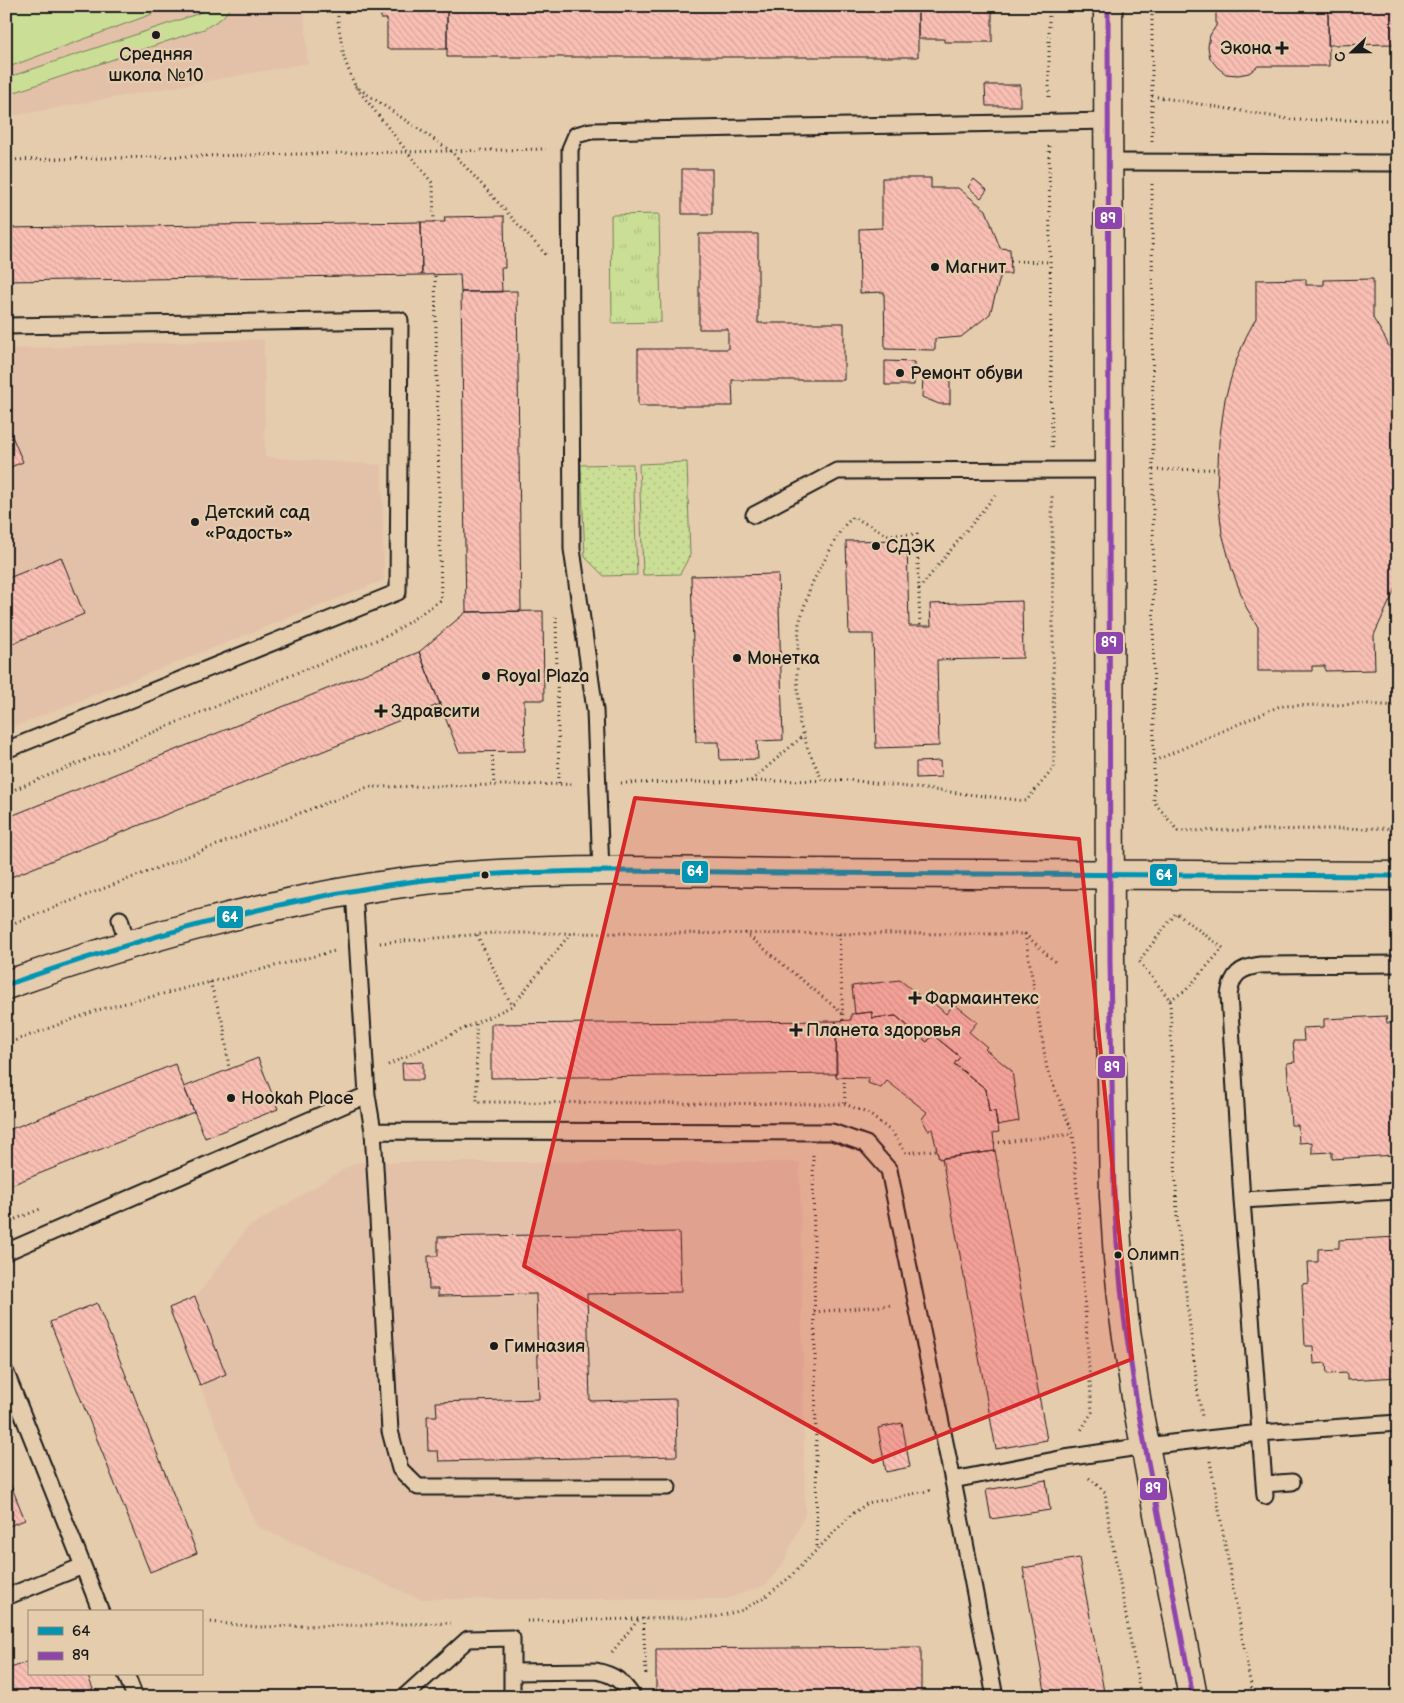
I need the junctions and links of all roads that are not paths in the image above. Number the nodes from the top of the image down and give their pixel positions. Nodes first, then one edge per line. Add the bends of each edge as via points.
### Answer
1 (1108, 6) edge
2 (1109, 121) junction
3 (1109, 162) junction
4 (1398, 163) edge
5 (6, 326) edge
6 (1110, 470) junction
7 (754, 515) dead end
8 (6, 750) edge
9 (601, 872) junction
10 (1110, 874) junction
11 (1398, 876) edge
12 (354, 891) junction
13 (1398, 964) edge
14 (6, 984) edge
15 (368, 1095) junction
16 (373, 1131) junction
17 (1398, 1191) edge
18 (1242, 1200) junction
19 (6, 1252) edge
20 (6, 1373) edge
21 (1398, 1423) edge
22 (1260, 1433) junction
23 (1145, 1446) junction
24 (1292, 1482) dead end
25 (954, 1483) junction
26 (668, 1487) dead end
27 (83, 1566) junction
28 (6, 1597) edge
29 (100, 1610) edge
30 (512, 1672) junction
31 (127, 1676) edge
32 (135, 1697) edge
33 (404, 1697) edge
34 (512, 1697) edge
35 (633, 1697) edge
36 (995, 1697) edge
37 (1193, 1697) edge

1 - 2 main road
2 - 3 main road
2 - 9 lane via 830,132 591,131 576,136 570,149 572,549 595,710
3 - 4 lane
3 - 6 main road
5 - 8 lane via 400,320 398,592
6 - 7 lane via 838,470
6 - 10 main road
9 - 10 main road
9 - 12 main road via 458,877
10 - 11 main road
10 - 23 main road via 1118,1258
12 - 14 main road via 124,931
12 - 15 lane
13 - 18 lane via 1260,965 1238,973 1231,983 1229,995
15 - 16 lane
15 - 19 lane
16 - 25 lane via 832,1132 866,1144 889,1170
16 - 26 lane via 390,1431 400,1469 418,1488
17 - 18 lane
18 - 22 lane
20 - 27 lane
21 - 22 lane
22 - 23 lane
22 - 24 lane via 1265,1490
23 - 25 lane via 1065,1458
23 - 37 main road
25 - 36 lane
27 - 28 lane
27 - 29 lane
30 - 33 lane via 512,1638 468,1639
30 - 34 lane
30 - 35 lane via 596,1670 610,1674 624,1684
31 - 32 lane

